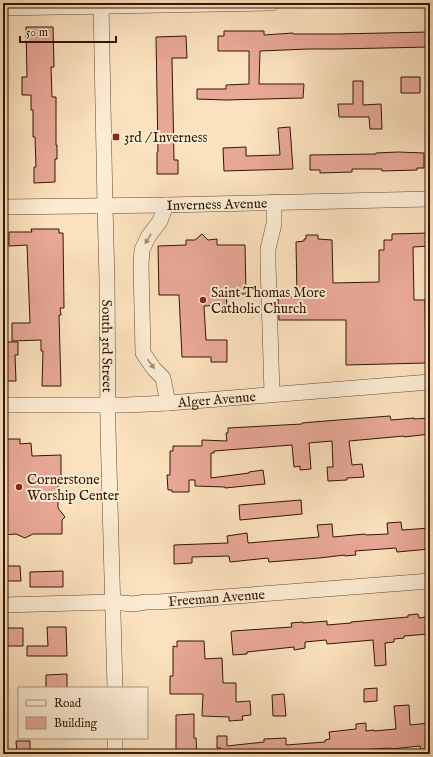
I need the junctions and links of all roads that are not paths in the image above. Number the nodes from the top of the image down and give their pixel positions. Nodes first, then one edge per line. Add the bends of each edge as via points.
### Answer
1 (272, 3) edge
2 (101, 4) edge
3 (154, 4) edge
4 (51, 5) edge
5 (13, 6) edge
6 (430, 200) edge
7 (274, 202) junction
8 (105, 205) junction
9 (166, 205) junction
10 (3, 207) edge
11 (430, 382) edge
12 (272, 394) junction
13 (168, 403) junction
14 (3, 405) edge
15 (109, 405) junction
16 (430, 581) edge
17 (112, 602) junction
18 (3, 605) edge
19 (114, 687) edge
20 (115, 739) edge
21 (116, 754) edge

1 - 3 street
2 - 3 street
2 - 4 street
2 - 8 street, South 3rd Street
4 - 5 street
6 - 7 street, Inverness Avenue
7 - 9 street, Inverness Avenue
7 - 12 street via 274,224 268,249
8 - 9 street, Inverness Avenue
8 - 10 street, Inverness Avenue
8 - 15 street, South 3rd Street
9 -> 13 street via 160,221 142,250 141,264 143,353 163,378
11 - 12 street, Alger Avenue
12 - 13 street, Alger Avenue
13 - 15 street, Alger Avenue
14 - 15 street, Alger Avenue
15 - 17 street, South 3rd Street
16 - 17 street, Freeman Avenue via 133,604
17 - 18 street, Freeman Avenue
17 - 19 street, South 3rd Street
20 - 21 street

